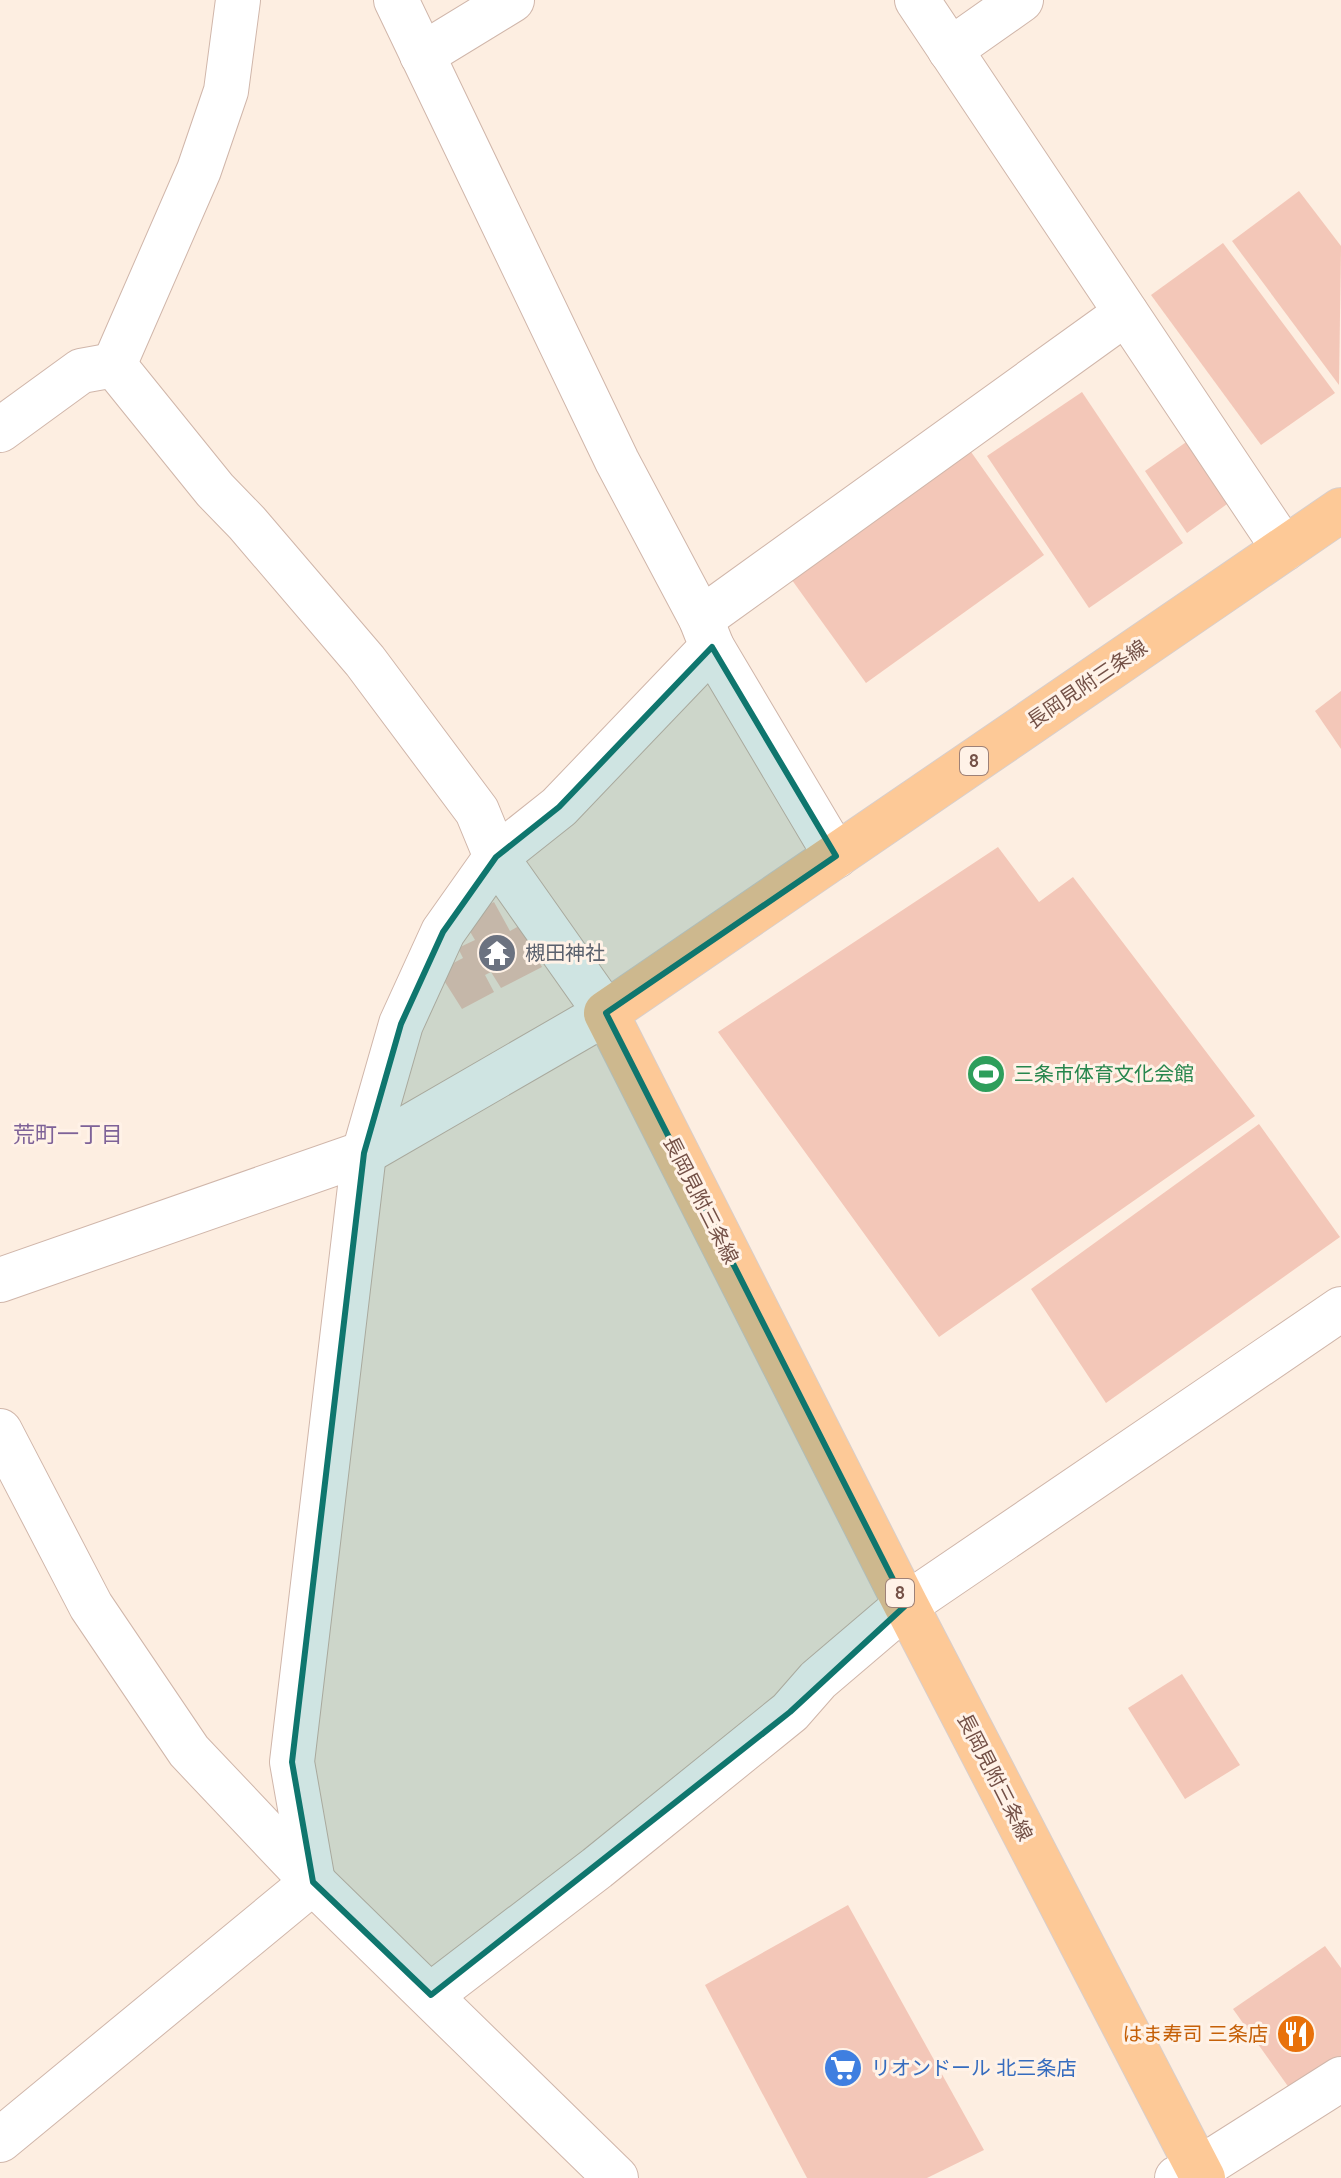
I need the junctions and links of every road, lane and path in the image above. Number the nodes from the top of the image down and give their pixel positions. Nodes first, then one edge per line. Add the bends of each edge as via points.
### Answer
1 (238, 0) edge
2 (396, 0) edge
3 (512, 0) edge
4 (917, 0) edge
5 (1021, 0) edge
6 (950, 50) junction
7 (422, 55) junction
8 (1126, 313) junction
9 (114, 365) junction
10 (5, 417) edge
11 (1341, 510) edge
12 (1284, 549) junction
13 (706, 633) junction
14 (836, 856) junction
15 (496, 857) junction
16 (606, 1013) junction
17 (364, 1153) junction
18 (0, 1280) edge
19 (1341, 1309) edge
20 (0, 1431) edge
21 (906, 1605) junction
22 (313, 1882) junction
23 (431, 1995) junction
24 (1341, 2079) edge
25 (0, 2140) edge
26 (1193, 2175) edge
27 (616, 2178) edge

1 - 9 street via 226,91
2 - 7 street
3 - 7 street
4 - 6 street
5 - 6 street
6 - 8 street
7 - 13 street via 617,461
8 - 12 street
8 - 13 street
9 - 10 street via 81,371
9 - 15 street via 365,661 477,811
11 - 12 main road, 長岡見附三条線 / 8
12 - 14 main road, 長岡見附三条線 / 8
13 - 14 street
13 - 15 street via 559,807
14 - 16 main road, 長岡見附三条線 / 8
15 - 16 street
15 - 17 street via 443,932 401,1024
16 - 17 street
16 - 21 main road, 長岡見附三条線 / 8
17 - 18 street
17 - 22 street via 292,1762
19 - 21 street
20 - 22 street via 91,1606 189,1751
21 - 23 street via 818,1680 790,1712
21 - 26 main road, 長岡見附三条線 / 8
22 - 23 street
22 - 25 street
23 - 27 street
24 - 26 street

